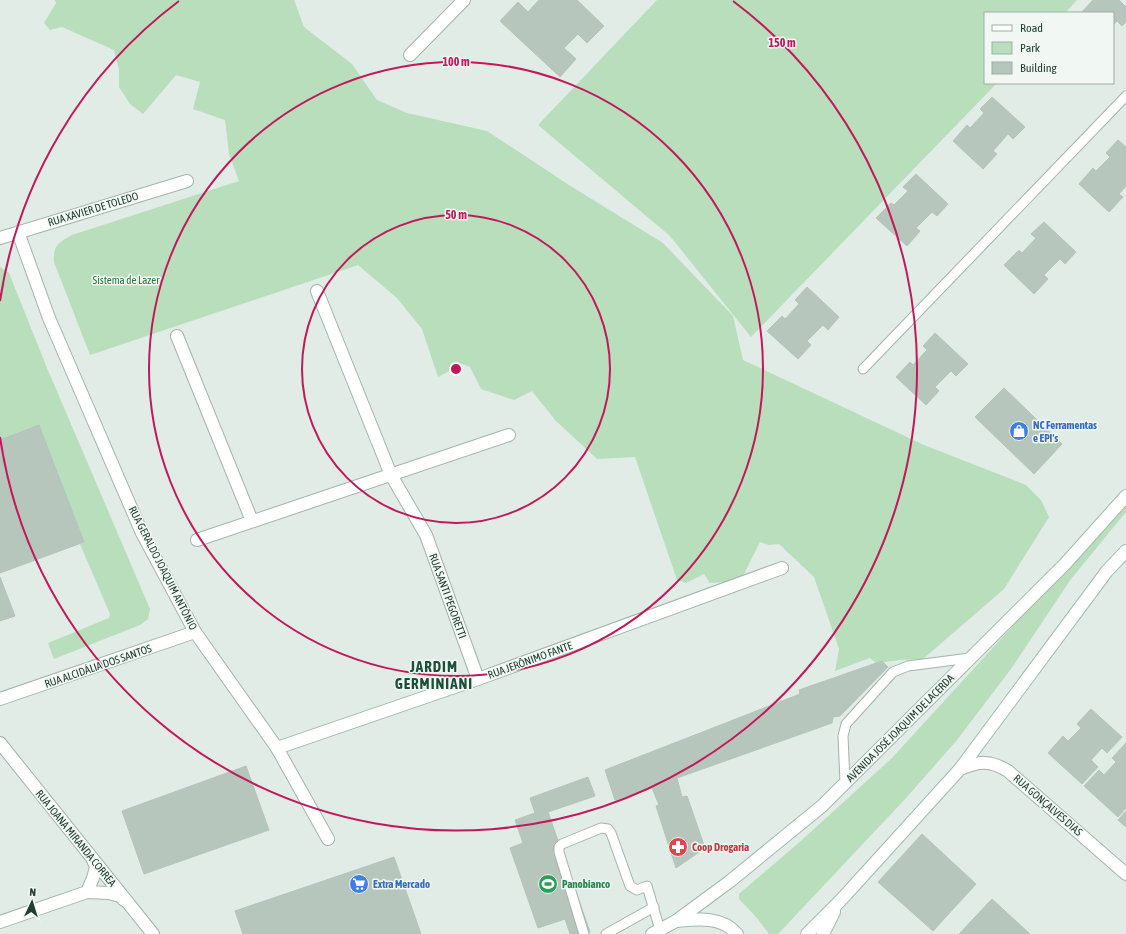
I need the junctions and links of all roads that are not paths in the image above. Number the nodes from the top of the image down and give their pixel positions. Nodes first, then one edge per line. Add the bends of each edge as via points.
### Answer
1 (464, 0) edge
2 (410, 56) dead end
3 (1126, 96) edge
4 (187, 181) dead end
5 (18, 232) junction
6 (0, 238) edge
7 (317, 291) dead end
8 (177, 336) dead end
9 (863, 369) dead end
10 (509, 435) dead end
11 (391, 475) junction
12 (1126, 496) edge
13 (252, 521) junction
14 (197, 540) dead end
15 (1126, 551) edge
16 (782, 568) dead end
17 (195, 632) junction
18 (970, 658) junction
19 (478, 679) junction
20 (0, 699) edge
21 (0, 743) edge
22 (277, 748) junction
23 (960, 769) junction
24 (845, 782) junction
25 (328, 839) dead end
26 (92, 857) junction
27 (1126, 874) edge
28 (87, 892) junction
29 (841, 900) junction
30 (130, 905) junction
31 (654, 908) junction
32 (676, 921) junction
33 (0, 922) edge
34 (656, 932) edge
35 (153, 934) edge
36 (584, 934) edge
37 (606, 934) edge
38 (737, 934) edge
39 (807, 934) edge
40 (823, 934) edge

1 - 2 street
3 - 9 lane
4 - 5 street, RUA XAVIER DE TOLEDO
5 - 6 street, RUA XAVIER DE TOLEDO
5 - 17 street, RUA GERALDO JOAQUIM ANTÔNIO via 49,318 142,533
7 - 11 street, RUA SANTI PEGORETTI
8 - 13 street
10 - 11 street
11 - 13 street
11 - 19 street, RUA SANTI PEGORETTI via 426,535
12 - 18 street, AVENIDA JOSÉ JOAQUIM DE LACERDA via 1065,564
13 - 14 street
15 - 23 street via 1107,572
16 - 19 street, RUA JERÔNIMO FANTE
17 - 20 street, RUA ALCIDÁLIA DOS SANTOS
17 - 22 street, RUA GERALDO JOAQUIM ANTÔNIO
18 - 24 street, AVENIDA JOSÉ JOAQUIM DE LACERDA
18 - 24 lane via 908,666 893,672 846,724 843,736
19 - 22 street, RUA JERÔNIMO FANTE
21 - 26 street, RUA JOANA MIRANDA CORREA
22 - 25 street, RUA GERALDO JOAQUIM ANTÔNIO
23 - 27 street, RUA GONÇALVES DIAS via 971,764 990,762 1004,768
23 - 29 street
24 - 32 street, AVENIDA JOSÉ JOAQUIM DE LACERDA via 822,806 736,877
26 - 28 street via 96,867
26 - 30 street, RUA JOANA MIRANDA CORREA
28 - 30 street via 120,896
28 - 33 street
29 - 39 street
29 - 40 street
30 - 35 street, RUA JOANA MIRANDA CORREA
31 - 34 lane
31 - 36 lane via 647,886 637,890 630,886 611,833 608,829 601,828 559,847
31 - 37 lane
32 - 34 street, AVENIDA JOSÉ JOAQUIM DE LACERDA
32 - 38 street via 700,918 714,920

